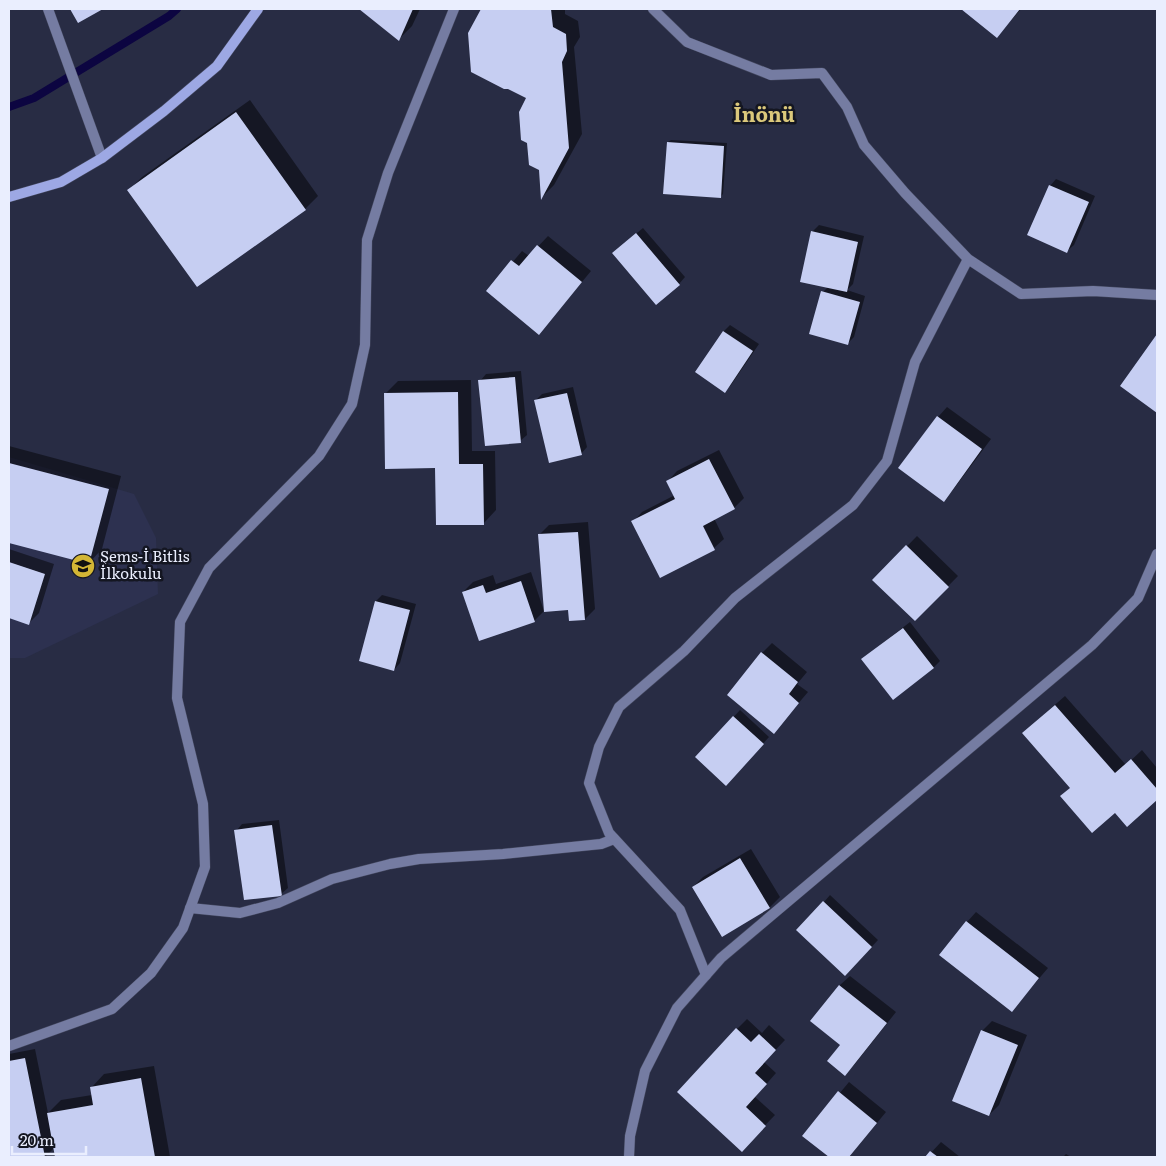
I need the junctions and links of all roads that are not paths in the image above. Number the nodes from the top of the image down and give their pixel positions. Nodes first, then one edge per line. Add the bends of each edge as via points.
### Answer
1 (48, 9) edge
2 (258, 9) edge
3 (454, 9) edge
4 (653, 9) edge
5 (102, 158) junction
6 (9, 197) edge
7 (968, 259) junction
8 (1157, 295) edge
9 (1157, 554) edge
10 (614, 839) junction
11 (190, 908) junction
12 (706, 975) junction
13 (9, 1046) edge
14 (630, 1157) edge

1 - 5 street
2 - 5 main road via 216,66
3 - 11 street via 388,173 367,240 365,345 352,404 319,456 210,568 180,622 177,698 204,804 206,866
4 - 7 street via 687,42 771,75 822,73 847,108 864,145
5 - 6 main road via 61,182
7 - 8 street via 1021,294 1093,291
7 - 10 street via 915,362 887,461 853,505 735,598 684,651 620,707 599,747 589,783
9 - 12 street via 1138,598 1092,645 721,958
10 - 11 street via 601,844 390,864 332,879 278,903 240,913
10 - 12 street via 680,910
11 - 13 street via 183,928 151,973 112,1009
12 - 14 street via 677,1008 646,1072 630,1136

